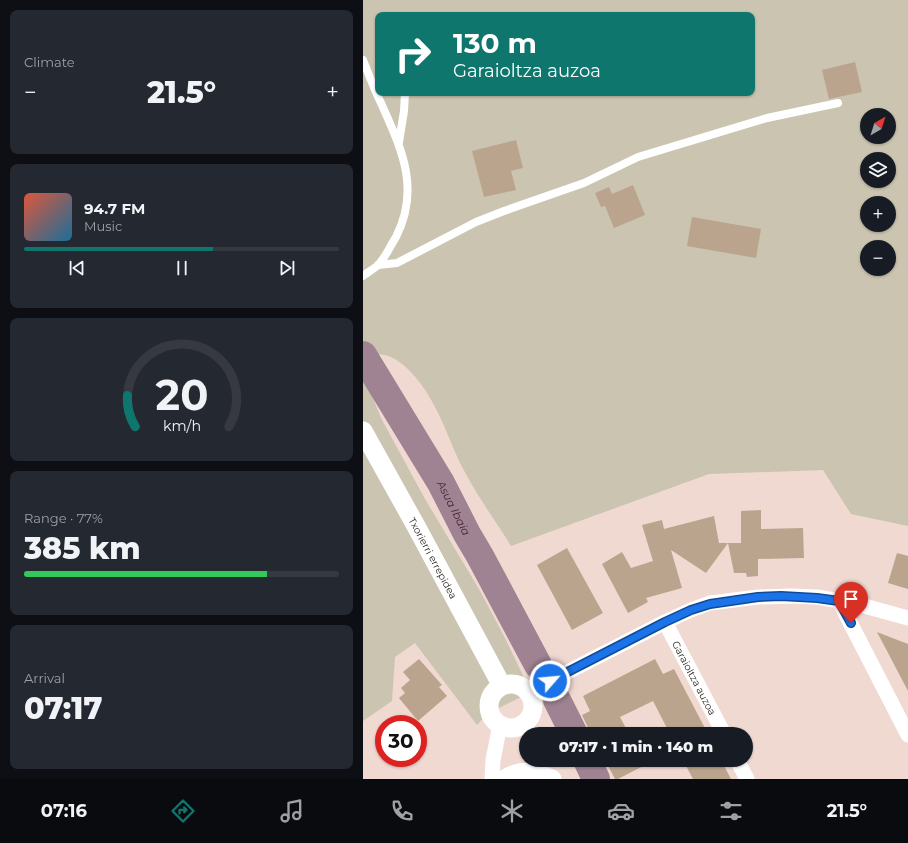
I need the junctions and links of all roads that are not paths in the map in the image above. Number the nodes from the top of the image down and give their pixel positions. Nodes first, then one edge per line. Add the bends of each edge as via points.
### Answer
1 (363, 60) edge
2 (375, 87) edge
3 (379, 96) edge
4 (405, 96) edge
5 (839, 104) dead end
6 (399, 142) junction
7 (378, 265) junction
8 (363, 276) edge
9 (363, 431) edge
10 (839, 601) junction
11 (873, 608) junction
12 (908, 618) edge
13 (665, 622) junction
14 (856, 634) junction
15 (502, 686) junction
16 (530, 694) junction
17 (500, 725) junction
18 (528, 727) edge
19 (720, 727) edge
20 (519, 728) edge
21 (908, 736) edge
22 (546, 767) edge
23 (741, 767) edge
24 (493, 779) edge
25 (505, 779) edge
26 (552, 779) edge
27 (747, 779) edge

1 - 2 lane
3 - 6 lane
4 - 6 lane
5 - 7 lane via 767,118 638,157 585,183 476,222 397,263
6 - 7 lane via 408,193 406,211 401,226
7 - 8 lane
9 - 15 street, Txorierri errepidea
10 - 11 street
10 - 13 street via 798,596 758,597 710,604
10 - 14 street
11 - 12 street
11 - 14 street via 864,616
13 - 16 street via 550,681
13 - 19 street, Garaioltza auzoa
14 - 21 street
15 - 16 street via 517,685
15 - 17 street via 494,692 489,710 493,719
16 - 18 street via 533,710
17 - 20 street
17 - 24 street via 493,760
22 - 26 street
23 - 27 street
25 - 26 street via 524,772 537,773

